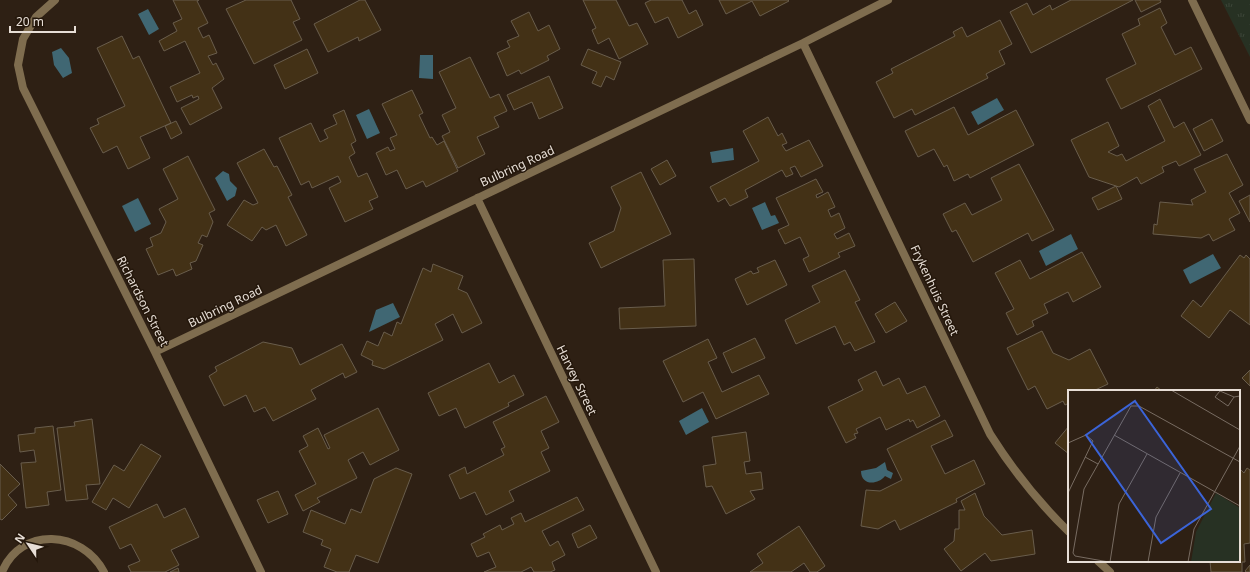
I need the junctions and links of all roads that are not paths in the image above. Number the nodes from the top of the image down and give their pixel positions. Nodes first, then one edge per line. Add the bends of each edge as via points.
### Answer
1 (55, 0) edge
2 (888, 0) edge
3 (1192, 0) edge
4 (804, 43) junction
5 (1250, 120) edge
6 (476, 198) junction
7 (156, 352) junction
8 (1068, 531) edge
9 (1099, 562) edge
10 (2, 572) edge
11 (104, 572) edge
12 (261, 572) edge
13 (656, 572) edge
14 (1110, 572) edge

1 - 7 street, Richardson Street via 36,17 23,39 18,65 23,88
2 - 4 street, Bulbring Road
3 - 5 street
4 - 6 street, Bulbring Road
4 - 8 street, Frykenhuis Street via 990,434 1012,470 1044,508
6 - 7 street, Bulbring Road
6 - 13 street, Harvey Street
7 - 12 street, Richardson Street
9 - 14 street
10 - 11 street via 15,553 30,542 50,539 68,540 86,550

